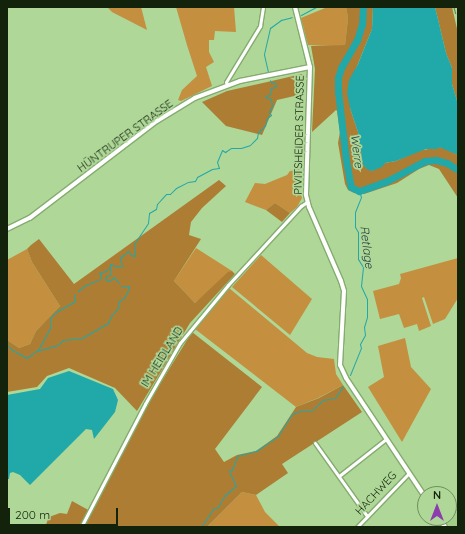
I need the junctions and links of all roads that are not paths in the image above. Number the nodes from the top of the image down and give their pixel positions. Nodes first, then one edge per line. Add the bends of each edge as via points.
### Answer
1 (263, 7) edge
2 (295, 7) edge
3 (310, 67) junction
4 (227, 85) junction
5 (307, 202) junction
6 (7, 229) edge
7 (386, 439) junction
8 (315, 442) dead end
9 (409, 472) junction
10 (339, 476) junction
11 (418, 486) edge
12 (367, 516) junction
13 (81, 527) edge
14 (357, 527) edge

1 - 4 street via 260,26 226,82
2 - 3 main road, PIVITSHEIDER STRASSE
3 - 4 street, HÜNTRUPER STRASSE
3 - 5 main road, PIVITSHEIDER STRASSE via 305,186
4 - 6 street, HÜNTRUPER STRASSE via 195,98 165,115 30,218
5 - 7 main road, PIVITSHEIDER STRASSE via 344,291 340,365
5 - 13 street, IM HEIDLAND via 228,285 180,343
7 - 9 main road, PIVITSHEIDER STRASSE
7 - 10 street
8 - 10 street
9 - 11 main road, PIVITSHEIDER STRASSE
9 - 12 street, HACHWEG
10 - 12 street
12 - 14 street, HACHWEG

